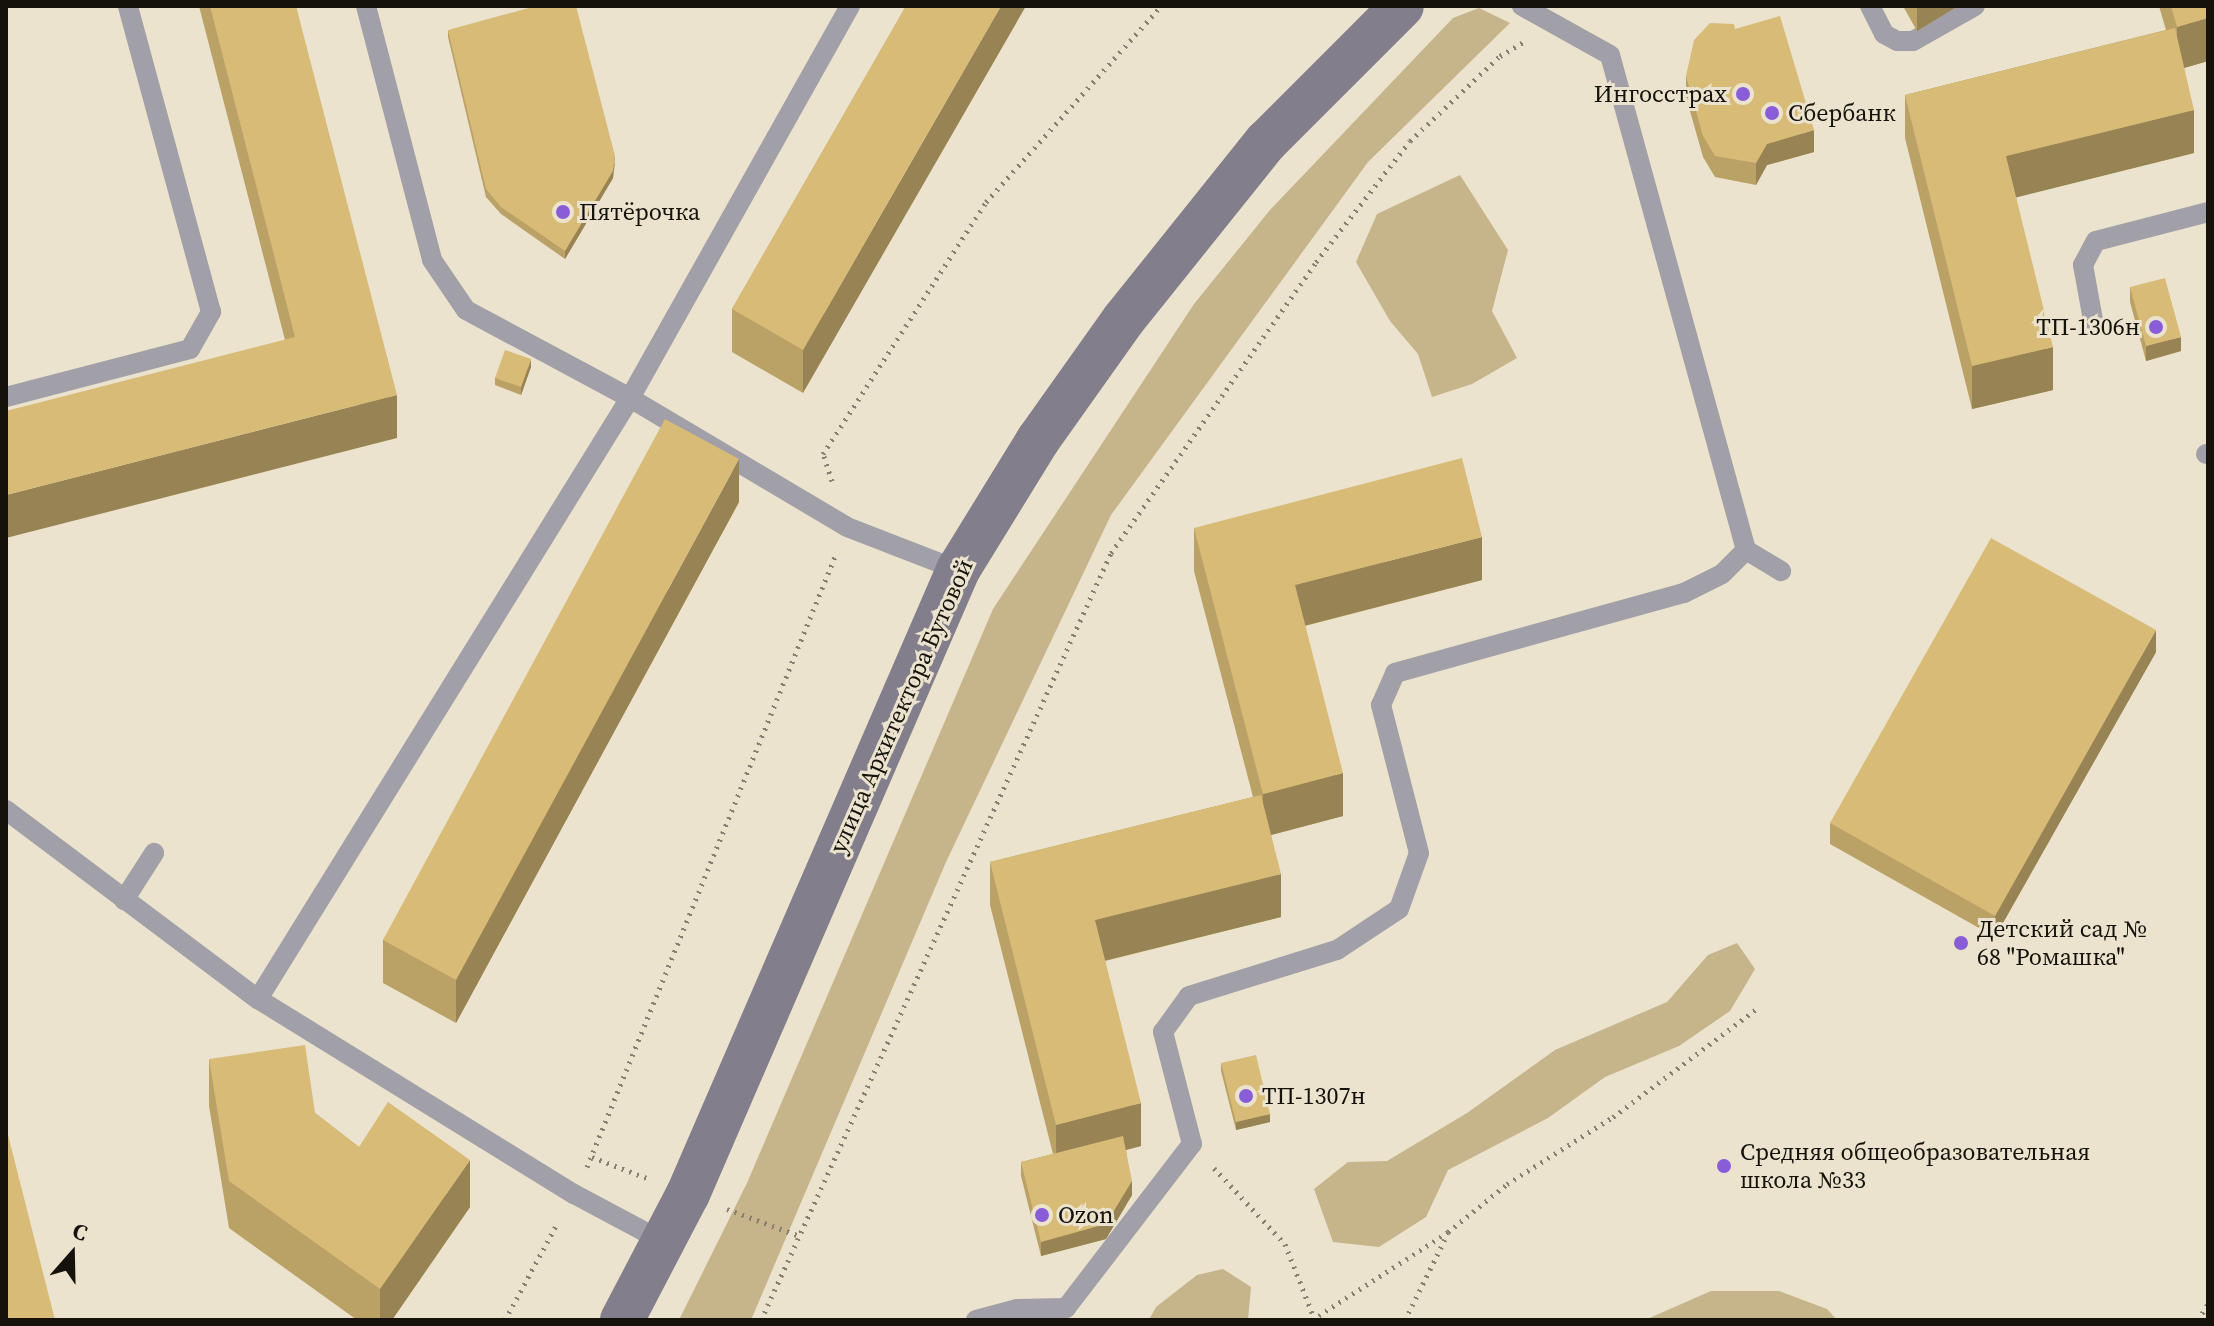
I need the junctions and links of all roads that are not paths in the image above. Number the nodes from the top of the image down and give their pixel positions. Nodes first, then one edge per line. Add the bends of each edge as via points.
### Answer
1 (128, 6) edge
2 (366, 6) edge
3 (850, 6) edge
4 (1402, 6) edge
5 (1522, 6) edge
6 (1870, 6) edge
7 (1975, 6) edge
8 (2208, 212) edge
9 (2093, 320) dead end
10 (6, 397) edge
11 (630, 398) junction
12 (1746, 550) junction
13 (958, 570) junction
14 (1781, 571) dead end
15 (6, 810) edge
16 (154, 853) dead end
17 (124, 900) junction
18 (258, 999) junction
19 (664, 1242) junction
20 (1067, 1314) edge
21 (622, 1320) edge
22 (976, 1320) edge

1 - 10 lane via 211,312 190,349
2 - 11 lane via 432,260 466,310
3 - 11 lane
4 - 13 main road, улица Архитектора Бутовой via 1266,142 1124,319 1038,440
5 - 12 lane via 1610,55
6 - 7 lane via 1884,34 1913,41
8 - 9 lane via 2096,241 2083,265
11 - 13 lane via 847,527
11 - 18 lane
12 - 14 lane
12 - 20 lane via 1722,574 1684,593 1395,673 1381,705 1419,853 1399,909 1337,950 1189,996 1163,1032 1192,1144
13 - 19 main road, улица Архитектора Бутовой
15 - 17 lane
16 - 17 lane
17 - 18 lane
18 - 19 lane via 574,1194
19 - 21 main road, улица Архитектора Бутовой
20 - 22 lane via 1017,1309

